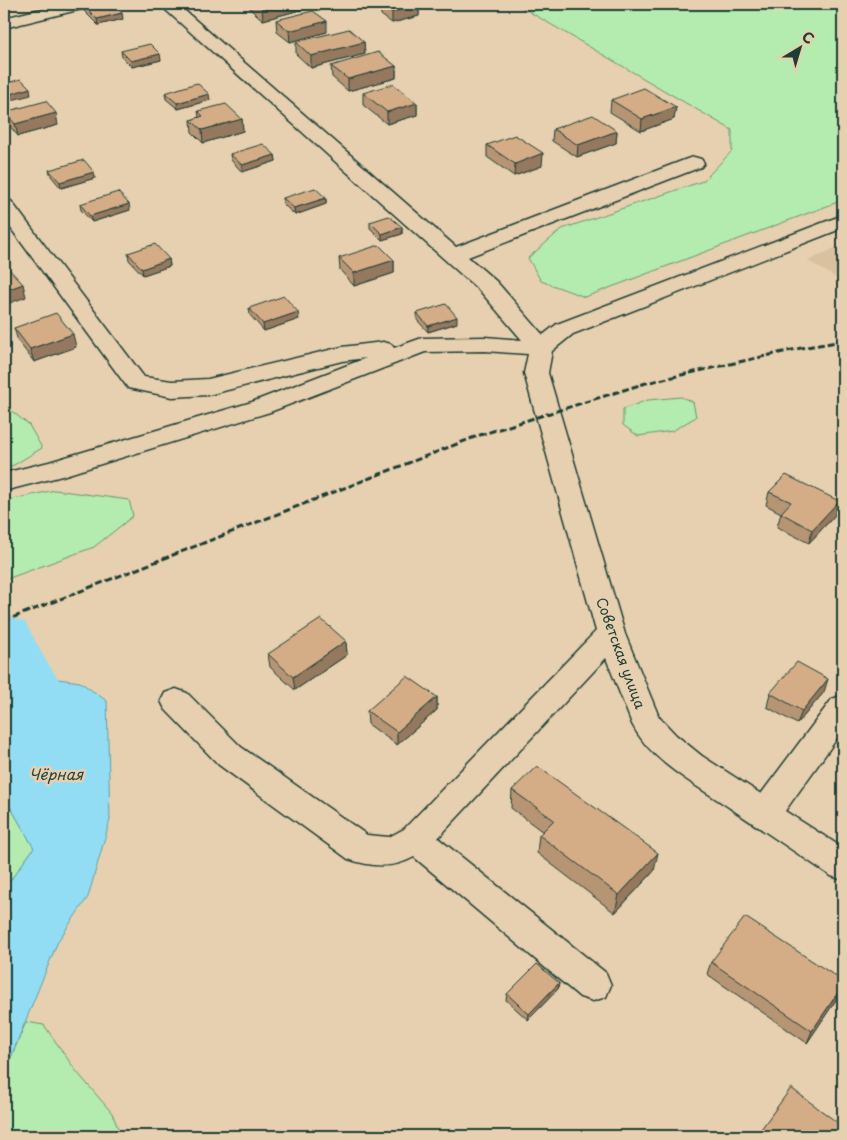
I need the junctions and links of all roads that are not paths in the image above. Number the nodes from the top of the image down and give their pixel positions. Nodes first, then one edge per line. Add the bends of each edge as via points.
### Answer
1 (80, 4) edge
2 (167, 4) edge
3 (4, 23) edge
4 (694, 163) dead end
5 (4, 205) edge
6 (843, 221) edge
7 (453, 255) junction
8 (422, 345) junction
9 (541, 348) junction
10 (4, 482) edge
11 (611, 634) junction
12 (176, 701) dead end
13 (843, 707) edge
14 (764, 815) junction
15 (416, 839) junction
16 (843, 866) edge
17 (593, 984) dead end

1 - 3 street
2 - 7 street
4 - 7 street
5 - 8 street via 136,383 172,389 208,386 342,354
6 - 9 street via 565,329
7 - 9 street via 489,288
8 - 9 street via 485,344
8 - 10 street via 262,407
9 - 11 street, Советская улица via 536,373
11 - 14 street, Советская улица via 647,724 691,765
11 - 15 street
12 - 15 street via 230,756 360,849 393,852
13 - 14 street
14 - 16 street, Советская улица
15 - 17 street

